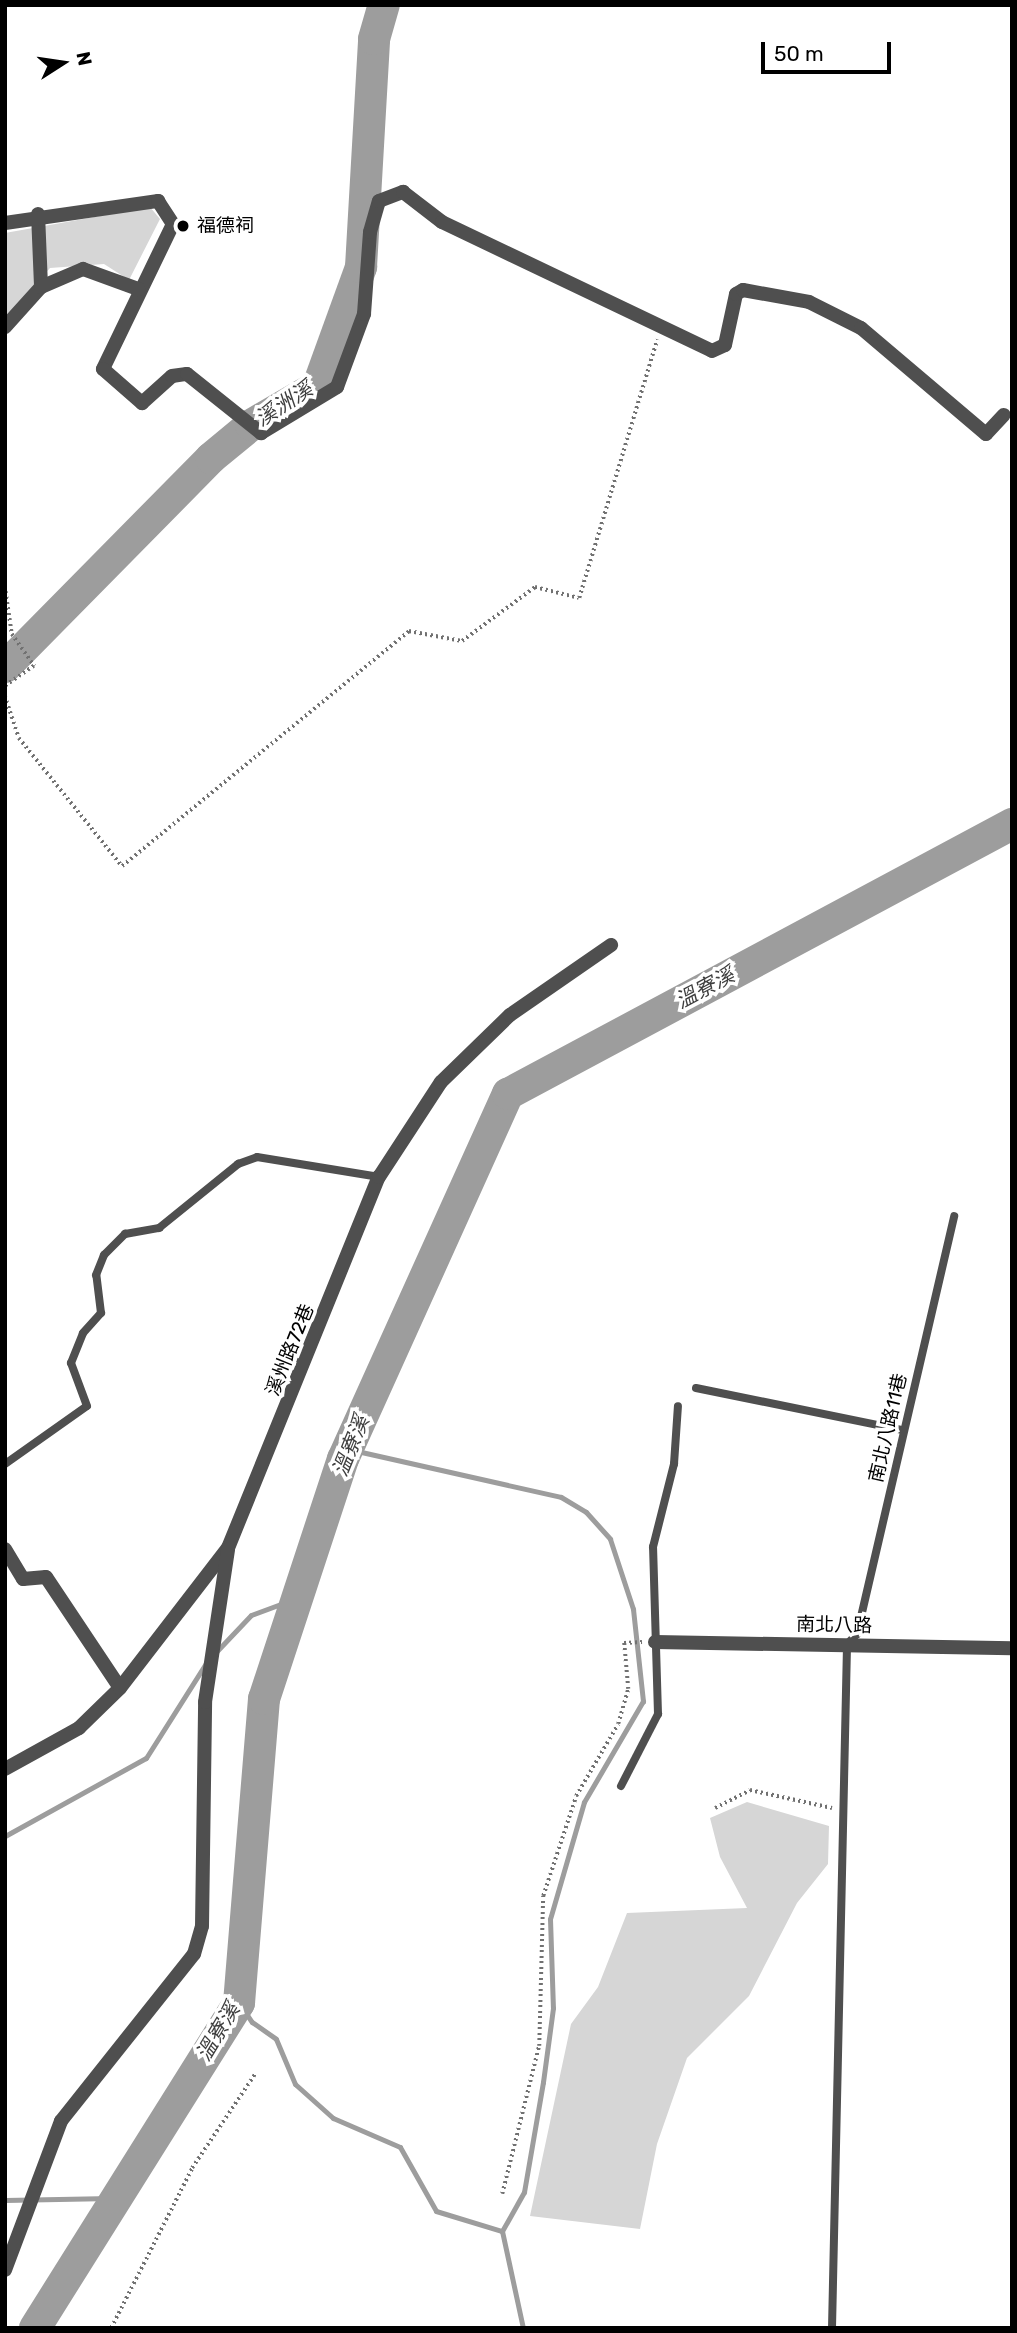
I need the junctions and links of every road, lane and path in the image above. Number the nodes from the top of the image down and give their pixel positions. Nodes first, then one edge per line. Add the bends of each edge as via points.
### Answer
1 (38, 214) junction
2 (5, 223) edge
3 (41, 287) junction
4 (138, 289) junction
5 (5, 327) edge
6 (661, 327) junction
7 (1004, 415) dead end
8 (5, 586) edge
9 (5, 686) edge
10 (5, 696) edge
11 (611, 945) dead end
12 (379, 1177) junction
13 (954, 1216) dead end
14 (696, 1388) dead end
15 (678, 1406) dead end
16 (903, 1430) junction
17 (5, 1464) edge
18 (228, 1548) junction
19 (5, 1549) edge
20 (633, 1642) dead end
21 (655, 1642) junction
22 (847, 1644) junction
23 (1012, 1648) edge
24 (120, 1688) junction
25 (5, 1769) edge
26 (621, 1786) dead end
27 (715, 1808) dead end
28 (844, 1810) junction
29 (256, 2074) dead end
30 (502, 2194) dead end
31 (5, 2270) edge
32 (111, 2328) edge
33 (832, 2328) edge

1 - 2 street
1 - 3 street
1 - 4 street via 158,201 173,224
3 - 4 street via 83,269
3 - 5 street
4 - 6 street via 103,369 142,403 172,376 187,374 261,433 337,387 364,314 370,232 379,201 388,194 403,192 443,222
6 - 7 street via 712,351 725,345 736,294 743,290 809,302 861,328 986,434
6 - 10 path via 579,598 535,587 461,641 409,631 122,866 19,738
8 - 9 path via 12,634 34,666
11 - 12 street, 溪州路72巷 via 510,1015 441,1082
12 - 17 lane via 257,1157 238,1164 159,1228 125,1234 104,1255 96,1275 102,1312 83,1332 71,1363 87,1406
12 - 18 street, 溪州路72巷
13 - 16 lane, 南北八路11巷
14 - 16 lane
15 - 21 lane via 674,1464 653,1547
16 - 22 lane, 南北八路11巷 via 857,1633
18 - 24 street, 溪州路72巷
18 - 31 street via 205,1702 202,1926 194,1954 61,2122
19 - 24 street via 23,1579 46,1577
20 - 30 path via 624,1643 628,1689 618,1724 576,1796 542,1896 539,2046
21 - 22 street, 南北八路
21 - 26 lane via 658,1714
22 - 23 street, 南北八路
22 - 28 lane
24 - 25 street, 溪州路72巷 via 79,1728
27 - 28 path via 750,1790
28 - 33 lane
29 - 32 path via 192,2168

